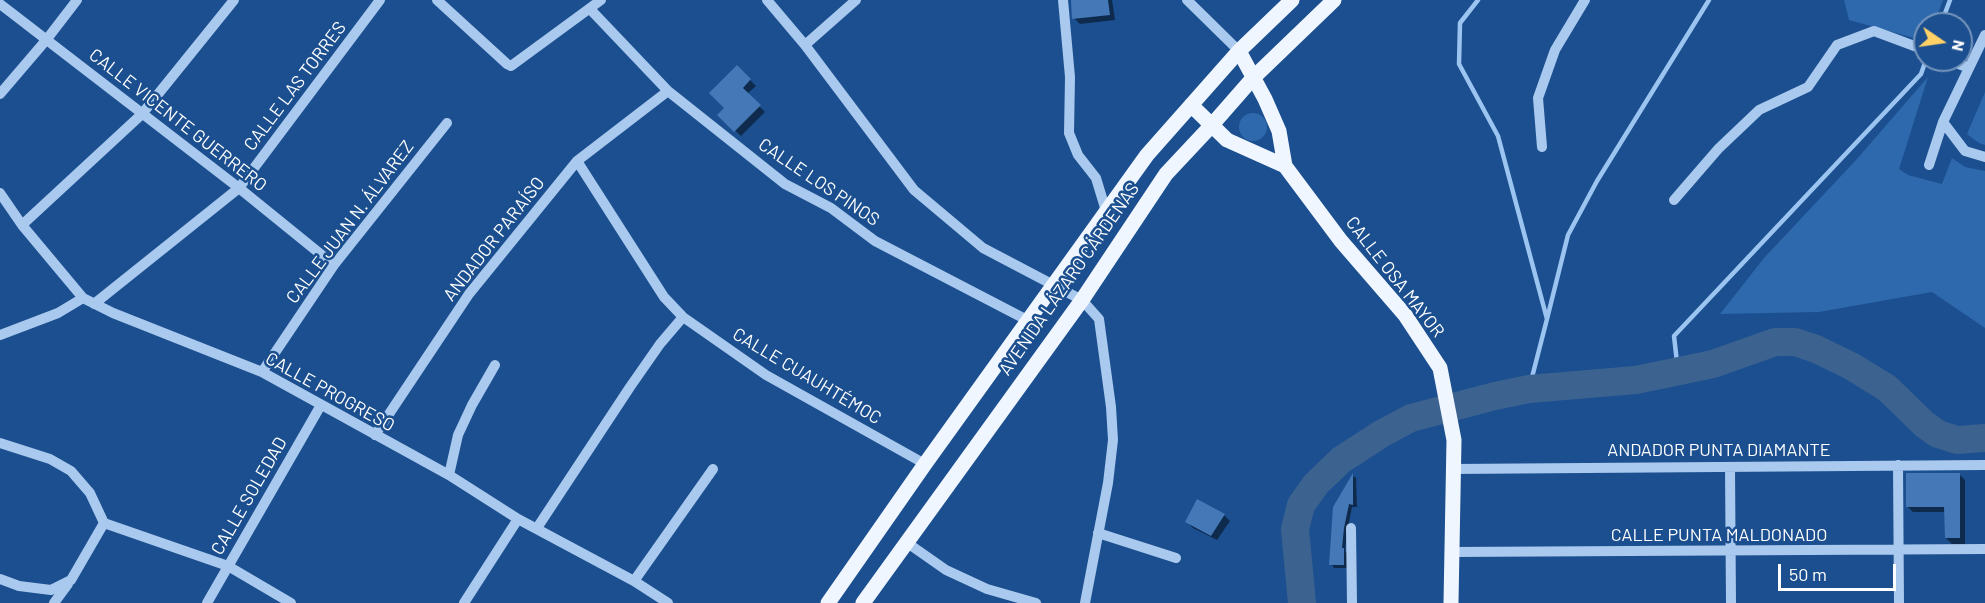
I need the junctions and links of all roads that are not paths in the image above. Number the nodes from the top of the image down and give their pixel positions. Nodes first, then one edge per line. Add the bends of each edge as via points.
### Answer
1 (77, 0) edge
2 (234, 0) edge
3 (380, 0) edge
4 (437, 0) edge
5 (602, 0) edge
6 (767, 0) edge
7 (856, 0) edge
8 (1063, 0) edge
9 (1187, 0) edge
10 (1292, 0) edge
11 (1334, 0) edge
12 (1585, 0) edge
13 (0, 4) edge
14 (590, 9) junction
15 (1985, 35) edge
16 (47, 39) junction
17 (805, 45) junction
18 (1913, 46) edge
19 (1239, 51) junction
20 (1973, 60) edge
21 (1968, 72) edge
22 (1253, 78) junction
23 (668, 91) junction
24 (0, 94) edge
25 (1191, 105) junction
26 (142, 114) junction
27 (1943, 122) junction
28 (447, 123) dead end
29 (1211, 126) junction
30 (1542, 147) dead end
31 (1985, 157) edge
32 (577, 161) junction
33 (1929, 165) dead end
34 (1285, 166) junction
35 (239, 188) junction
36 (0, 193) edge
37 (1674, 200) dead end
38 (1106, 211) junction
39 (22, 225) junction
40 (334, 265) junction
41 (1053, 286) junction
42 (83, 298) junction
43 (1082, 300) junction
44 (94, 304) junction
45 (683, 317) junction
46 (1029, 321) junction
47 (0, 335) edge
48 (495, 365) dead end
49 (262, 372) junction
50 (321, 405) junction
51 (375, 435) junction
52 (0, 443) edge
53 (925, 464) junction
54 (1898, 465) junction
55 (1985, 465) edge
56 (1730, 467) junction
57 (713, 469) dead end
58 (1452, 469) junction
59 (449, 475) junction
60 (518, 519) junction
61 (104, 523) junction
62 (537, 528) junction
63 (1351, 528) dead end
64 (1098, 533) junction
65 (906, 542) junction
66 (1985, 549) edge
67 (1730, 551) junction
68 (1898, 551) junction
69 (1452, 552) junction
70 (1176, 558) dead end
71 (228, 566) junction
72 (0, 579) edge
73 (71, 580) junction
74 (634, 580) junction
75 (54, 603) edge
76 (207, 603) edge
77 (291, 603) edge
78 (464, 603) edge
79 (668, 603) edge
80 (828, 603) edge
81 (863, 603) edge
82 (1036, 603) edge
83 (1084, 603) edge
84 (1352, 603) edge
85 (1451, 603) edge
86 (1731, 603) edge
87 (1899, 603) edge

1 - 16 street
2 - 26 street
3 - 35 street, CALLE LAS TORRES
4 - 14 street via 511,66
5 - 14 street
6 - 17 street
7 - 17 street
8 - 38 street via 1070,77 1069,133 1077,155 1096,178
9 - 19 street
10 - 19 main road, AVENIDA LÁZARO CÁRDENAS
11 - 22 main road, AVENIDA LÁZARO CÁRDENAS
12 - 30 street via 1556,51 1538,98
13 - 16 street, CALLE VICENTE GUERRERO
14 - 23 street, CALLE LOS PINOS
15 - 20 street
16 - 24 street
16 - 26 street, CALLE VICENTE GUERRERO
17 - 41 street via 914,190 983,248
18 - 37 street via 1874,31 1837,45 1808,87 1759,110
19 - 22 main road, CALLE OSA MAYOR
19 - 25 main road, AVENIDA LÁZARO CÁRDENAS
21 - 27 street
22 - 29 main road, AVENIDA LÁZARO CÁRDENAS
22 - 34 main road, CALLE OSA MAYOR via 1279,131
23 - 32 street, ANDADOR PARAÍSO
23 - 46 street, CALLE LOS PINOS via 785,184 831,208 875,241
25 - 29 main road, CALLE OSA MAYOR
25 - 38 main road, AVENIDA LÁZARO CÁRDENAS
26 - 35 street, CALLE VICENTE GUERRERO
26 - 39 street
27 - 31 street via 1965,151
27 - 33 street
28 - 40 street, CALLE JUAN N. ÁLVAREZ
29 - 34 main road, CALLE OSA MAYOR via 1227,140
29 - 43 main road, AVENIDA LÁZARO CÁRDENAS via 1166,174
32 - 45 street, CALLE CUAUHTÉMOC via 664,297
32 - 51 street, ANDADOR PARAÍSO via 469,294
34 - 58 main road, CALLE OSA MAYOR via 1341,241 1405,315 1440,368 1454,440
35 - 40 street, CALLE VICENTE GUERRERO
35 - 44 street, CALLE LAS TORRES
36 - 39 street, CALLE PROGRESO
38 - 41 main road, AVENIDA LÁZARO CÁRDENAS
39 - 42 street, CALLE PROGRESO
40 - 49 street, CALLE JUAN N. ÁLVAREZ
41 - 43 street
41 - 46 main road, AVENIDA LÁZARO CÁRDENAS
42 - 44 street, CALLE PROGRESO
42 - 47 street via 58,313
43 - 64 street via 1099,319 1111,407 1113,440
43 - 65 main road, AVENIDA LÁZARO CÁRDENAS
44 - 49 street, CALLE PROGRESO
45 - 53 street, CALLE CUAUHTÉMOC via 766,375
45 - 62 street via 636,378
46 - 53 main road, AVENIDA LÁZARO CÁRDENAS
48 - 59 street via 458,435
49 - 50 street, CALLE PROGRESO
50 - 51 street, CALLE PROGRESO
50 - 71 street, CALLE SOLEDAD
51 - 59 street, CALLE PROGRESO
52 - 61 street via 50,459 71,471 90,494
53 - 80 main road, AVENIDA LÁZARO CÁRDENAS
54 - 55 street, ANDADOR PUNTA DIAMANTE
54 - 56 street, ANDADOR PUNTA DIAMANTE
54 - 68 street
56 - 58 street, ANDADOR PUNTA DIAMANTE
56 - 67 street
57 - 74 street
58 - 69 main road, CALLE OSA MAYOR
59 - 60 street, CALLE PROGRESO
60 - 62 street, CALLE PROGRESO
60 - 78 street
61 - 71 street
61 - 73 street
62 - 74 street, CALLE PROGRESO
63 - 84 street
64 - 70 street
64 - 83 street
65 - 81 main road, AVENIDA LÁZARO CÁRDENAS
65 - 82 street via 946,570 987,589
66 - 68 street, CALLE PUNTA MALDONADO
67 - 68 street, CALLE PUNTA MALDONADO
67 - 69 street, CALLE PUNTA MALDONADO
67 - 86 street
68 - 87 street
69 - 85 main road, CALLE OSA MAYOR
71 - 76 street, CALLE SOLEDAD
71 - 77 street
72 - 73 street via 51,590
73 - 75 street
74 - 79 street, CALLE PROGRESO

